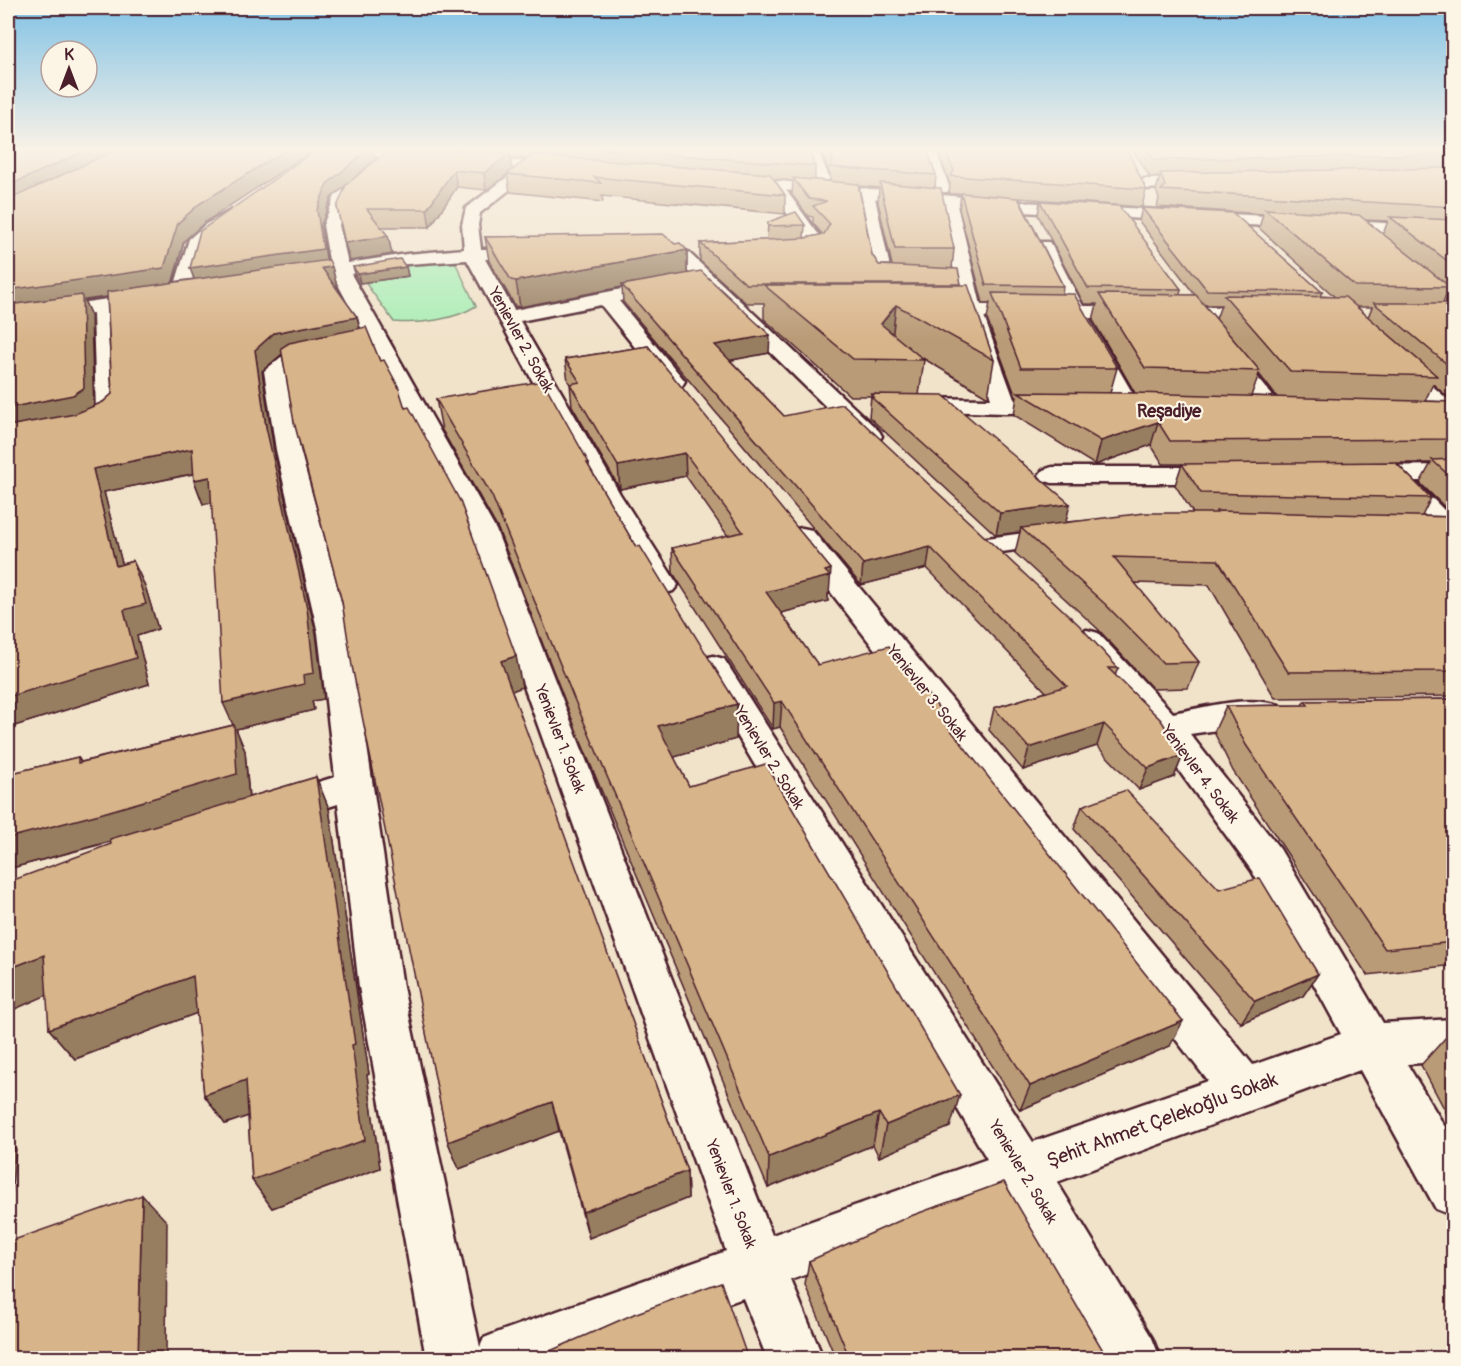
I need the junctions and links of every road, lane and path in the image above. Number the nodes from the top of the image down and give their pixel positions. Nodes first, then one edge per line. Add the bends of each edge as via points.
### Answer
1 (237, 212) edge
2 (336, 212) edge
3 (472, 212) edge
4 (794, 212) edge
5 (870, 212) edge
6 (949, 212) edge
7 (1025, 212) edge
8 (1101, 212) edge
9 (1318, 212) edge
10 (1122, 213) junction
11 (1454, 218) edge
12 (1237, 221) junction
13 (1358, 227) junction
14 (1135, 231) edge
15 (1454, 232) edge
16 (1255, 237) edge
17 (769, 250) edge
18 (629, 252) edge
19 (548, 253) edge
20 (473, 254) junction
21 (340, 270) junction
22 (966, 279) junction
23 (274, 281) edge
24 (650, 290) edge
25 (205, 291) edge
26 (182, 294) junction
27 (1181, 294) edge
28 (606, 298) junction
29 (104, 305) junction
30 (1454, 306) edge
31 (914, 311) edge
32 (972, 311) junction
33 (1076, 312) junction
34 (1194, 312) junction
35 (1283, 313) edge
36 (1431, 315) edge
37 (1454, 316) edge
38 (508, 317) junction
39 (8, 319) edge
40 (380, 342) junction
41 (1382, 352) edge
42 (693, 403) edge
43 (838, 405) junction
44 (1005, 405) junction
45 (1239, 409) edge
46 (1272, 410) junction
47 (1296, 410) edge
48 (1414, 414) edge
49 (1452, 416) edge
50 (8, 442) edge
51 (888, 452) edge
52 (1393, 473) junction
53 (1454, 473) edge
54 (1338, 474) edge
55 (1052, 475) dead end
56 (1248, 475) edge
57 (782, 511) edge
58 (963, 523) edge
59 (1414, 530) edge
60 (1452, 532) edge
61 (1090, 533) edge
62 (987, 546) junction
63 (1012, 569) edge
64 (1069, 623) edge
65 (1292, 712) edge
66 (1164, 726) junction
67 (354, 785) junction
68 (242, 819) edge
69 (1454, 1040) edge
70 (1369, 1045) junction
71 (1245, 1091) junction
72 (1022, 1170) junction
73 (1454, 1191) edge
74 (758, 1266) junction
75 (454, 1359) edge
76 (504, 1359) edge
77 (795, 1359) edge
78 (1132, 1359) edge

1 - 26 street via 195,243
2 - 21 street, Yenievler 1. Sokak via 331,225
3 - 20 street, Yenievler 2. Sokak
4 - 17 street via 818,242 816,246
5 - 22 street via 886,278
6 - 22 street
7 - 33 street
8 - 10 street
9 - 11 street
10 - 12 street
10 - 14 street
12 - 13 street
12 - 16 street
13 - 15 street
13 - 30 street
18 - 43 street via 665,251 751,311
19 - 20 street
20 - 21 street via 406,259
20 - 38 street, Yenievler 2. Sokak
21 - 23 street
21 - 40 street, Yenievler 1. Sokak
22 - 32 street
24 - 28 street
25 - 26 street
26 - 29 street
27 - 34 street
28 - 38 street
28 - 42 street via 644,360
29 - 39 street
29 - 50 street via 108,415 91,426
31 - 32 street
32 - 33 street
32 - 44 street
33 - 34 street
33 - 44 street via 1117,406
34 - 35 street
34 - 46 street
36 - 37 street
38 - 72 street, Yenievler 2. Sokak via 553,375 607,494
40 - 67 street via 289,362 275,371 288,450 334,633
40 - 74 street, Yenievler 1. Sokak via 482,530
41 - 49 street
43 - 44 street
43 - 51 street
45 - 46 street
46 - 47 street
48 - 49 street
52 - 53 street
52 - 54 street
52 - 60 street
55 - 56 street
57 - 71 street, Yenievler 3. Sokak
58 - 62 street
59 - 60 street
61 - 62 street
62 - 63 street
64 - 66 street, Yenievler 4. Sokak
65 - 66 street via 1246,713
66 - 70 street, Yenievler 4. Sokak via 1266,860
67 - 68 street
67 - 75 street via 381,987
69 - 70 street, Şehit Ahmet Çelekoğlu Sokak
70 - 71 street, Şehit Ahmet Çelekoğlu Sokak
70 - 73 street, Yenievler 4. Sokak
71 - 72 street, Şehit Ahmet Çelekoğlu Sokak
72 - 74 street, Şehit Ahmet Çelekoğlu Sokak
72 - 78 street, Yenievler 2. Sokak
74 - 76 street, Şehit Ahmet Çelekoğlu Sokak
74 - 77 street, Yenievler 1. Sokak

